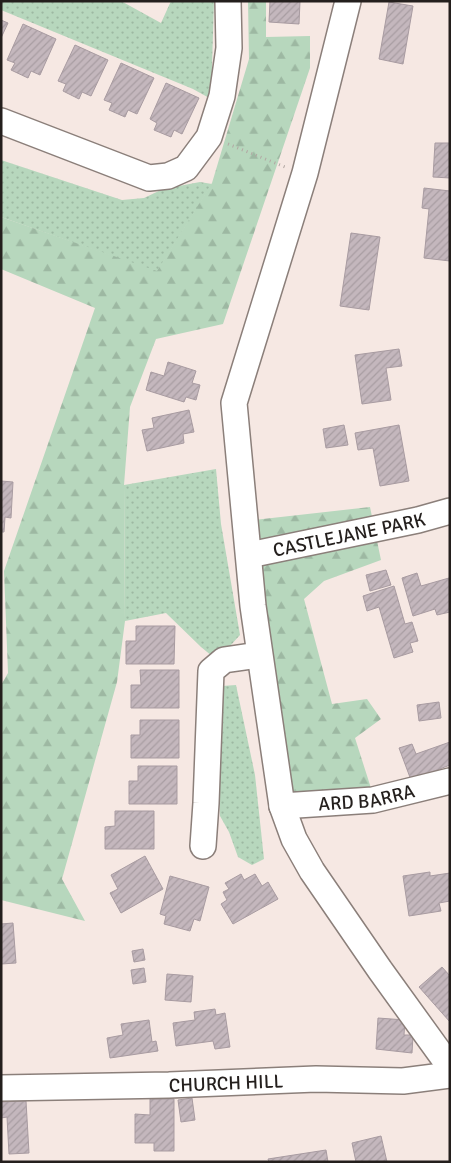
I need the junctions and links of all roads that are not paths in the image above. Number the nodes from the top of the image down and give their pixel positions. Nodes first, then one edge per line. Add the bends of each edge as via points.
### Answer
1 (228, 1) edge
2 (348, 1) edge
3 (1, 121) edge
4 (450, 511) edge
5 (249, 555) junction
6 (259, 655) junction
7 (450, 781) edge
8 (282, 806) junction
9 (203, 846) dead end
10 (450, 1067) edge
11 (450, 1075) edge
12 (1, 1088) edge

1 - 3 street via 229,48 222,96 209,137 186,168 168,176 149,178
2 - 5 street via 305,173 234,403
4 - 5 street, CASTLEJANE PARK
5 - 6 street
6 - 8 street
6 - 9 street via 224,660 211,671
7 - 8 street, ARD BARRA via 373,800
8 - 10 street via 294,839 312,871
11 - 12 street, CHURCH HILL via 403,1081 316,1079

